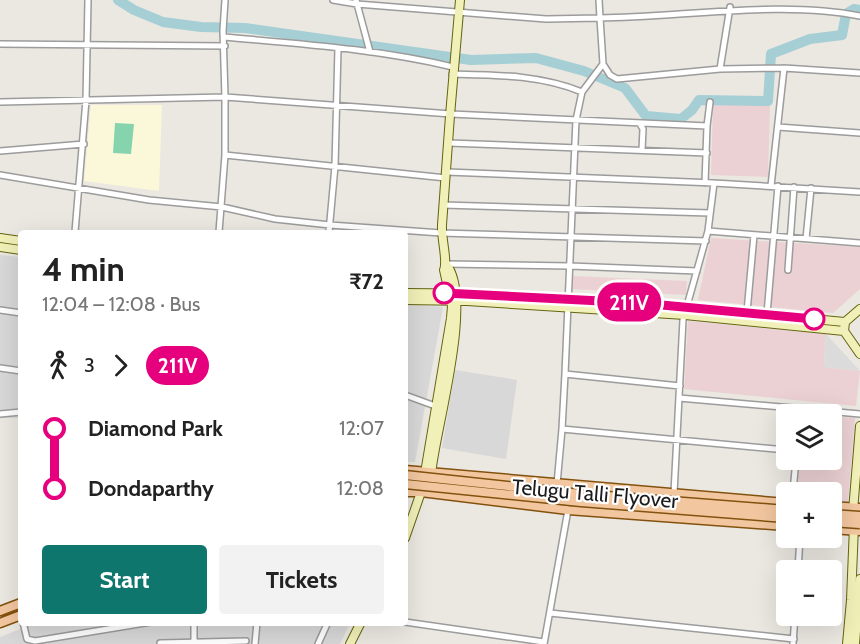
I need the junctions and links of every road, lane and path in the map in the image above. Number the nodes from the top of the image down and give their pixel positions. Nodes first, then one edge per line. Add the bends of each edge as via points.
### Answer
1 (88, 0) edge
2 (225, 0) edge
3 (333, 0) edge
4 (460, 0) edge
5 (599, 0) edge
6 (357, 2) edge
7 (730, 7) junction
8 (459, 11) junction
9 (857, 15) edge
10 (600, 18) junction
11 (223, 34) junction
12 (87, 43) junction
13 (0, 44) edge
14 (225, 46) junction
15 (338, 48) junction
16 (369, 48) junction
17 (603, 64) junction
18 (453, 65) junction
19 (784, 68) junction
20 (720, 69) junction
21 (860, 73) edge
22 (582, 92) junction
23 (225, 97) junction
24 (86, 100) junction
25 (0, 102) edge
26 (710, 102) dead end
27 (338, 105) junction
28 (451, 114) junction
29 (576, 120) junction
30 (640, 124) junction
31 (707, 126) junction
32 (778, 128) junction
33 (860, 133) edge
34 (448, 143) junction
35 (84, 144) junction
36 (575, 148) junction
37 (642, 150) junction
38 (0, 151) edge
39 (707, 153) junction
40 (225, 155) junction
41 (335, 166) junction
42 (0, 175) edge
43 (446, 175) junction
44 (574, 178) junction
45 (705, 183) junction
46 (714, 183) junction
47 (771, 186) junction
48 (778, 186) junction
49 (794, 187) junction
50 (80, 188) junction
51 (811, 188) junction
52 (860, 192) edge
53 (443, 205) junction
54 (222, 207) junction
55 (573, 208) junction
56 (710, 213) junction
57 (330, 225) junction
58 (75, 230) edge
59 (219, 230) edge
60 (329, 230) edge
61 (399, 230) edge
62 (408, 231) edge
63 (708, 231) junction
64 (441, 233) junction
65 (753, 235) junction
66 (773, 236) junction
67 (573, 237) junction
68 (0, 238) edge
69 (790, 238) junction
70 (806, 239) junction
71 (18, 241) edge
72 (706, 241) junction
73 (860, 243) edge
74 (0, 247) edge
75 (18, 250) edge
76 (446, 264) junction
77 (570, 266) junction
78 (788, 270) dead end
79 (697, 271) junction
80 (408, 293) edge
81 (454, 297) junction
82 (569, 299) junction
83 (408, 300) edge
84 (568, 308) junction
85 (860, 309) edge
86 (0, 310) edge
87 (685, 310) junction
88 (747, 312) junction
89 (18, 313) edge
90 (767, 314) junction
91 (845, 322) junction
92 (844, 331) junction
93 (860, 354) edge
94 (0, 368) edge
95 (18, 371) edge
96 (565, 374) junction
97 (680, 386) junction
98 (408, 396) edge
99 (679, 398) junction
100 (439, 407) junction
101 (776, 409) edge
102 (18, 412) edge
103 (842, 413) edge
104 (0, 414) edge
105 (860, 414) edge
106 (860, 426) edge
107 (562, 429) junction
108 (677, 439) junction
109 (776, 449) edge
110 (408, 470) edge
111 (428, 472) junction
112 (408, 475) edge
113 (408, 484) edge
114 (557, 484) junction
115 (408, 492) edge
116 (421, 492) junction
117 (674, 492) junction
118 (776, 501) edge
119 (856, 508) edge
120 (776, 509) edge
121 (568, 510) junction
122 (842, 515) edge
123 (860, 516) edge
124 (776, 517) edge
125 (842, 524) edge
126 (776, 525) edge
127 (858, 528) edge
128 (408, 529) edge
129 (842, 529) edge
130 (860, 579) edge
131 (18, 604) edge
132 (0, 611) edge
133 (550, 613) junction
134 (18, 616) edge
135 (408, 622) edge
136 (0, 623) edge
137 (24, 626) edge
138 (127, 626) edge
139 (194, 626) edge
140 (257, 626) edge
141 (326, 626) edge
142 (359, 626) edge
143 (794, 626) edge
144 (246, 641) dead end
145 (194, 642) junction
146 (793, 642) edge
147 (160, 643) edge
148 (544, 643) edge
149 (255, 644) edge
150 (318, 644) edge
151 (350, 644) edge
152 (847, 644) edge
153 (855, 644) edge

1 - 12 street
2 - 11 street
3 - 6 street
4 - 8 main road
5 - 10 street
6 - 8 street
6 - 16 street
7 - 9 street via 815,5
7 - 10 street
7 - 20 street
8 - 10 street via 546,19
8 - 18 main road
10 - 17 street
11 - 14 street
11 - 15 street
12 - 13 street
12 - 14 street
12 - 24 street
14 - 23 street
15 - 16 street
15 - 27 street
16 - 18 street
17 - 20 street via 617,79
17 - 22 street
18 - 22 street via 560,84
18 - 28 main road
19 - 20 street
19 - 21 street
19 - 32 street
22 - 29 street
23 - 24 street
23 - 27 street
23 - 40 street
24 - 25 street
24 - 35 street
26 - 31 street
27 - 28 street
27 - 41 street
28 - 29 street
28 - 34 main road
29 - 30 street
29 - 36 street
30 - 31 street
30 - 37 street
31 - 39 street
32 - 33 street
32 - 47 street
34 - 36 street
34 - 43 main road
35 - 38 street
35 - 50 street
36 - 37 street
36 - 44 street
37 - 39 street
39 - 45 street
40 - 41 street
40 - 54 street
41 - 43 street
41 - 57 street
42 - 50 street
43 - 44 street
43 - 53 main road
44 - 45 street
44 - 55 street
45 - 46 street
46 - 47 street
46 - 56 street
47 - 48 street
48 - 49 street
48 - 66 street
49 - 51 street
49 - 69 street
50 - 54 street
50 - 58 street
51 - 52 street
51 - 70 street
53 - 55 street
53 - 64 main road
54 - 57 street via 275,219
54 - 59 street
55 - 56 street
55 - 67 street
56 - 63 street
57 - 60 street
57 - 61 street
62 - 64 street
63 - 65 street
63 - 72 street
64 - 67 street
64 - 76 main road
65 - 66 street
65 - 88 street
66 - 69 street
66 - 90 street
67 - 72 street
67 - 77 street
68 - 71 main road
69 - 70 street
69 - 78 street
70 - 73 street
72 - 79 street
74 - 75 main road
76 - 77 street
76 - 81 main road via 444,270
77 - 79 street
77 - 82 street
79 - 87 street
80 - 81 main road
81 - 82 main road
81 - 83 main road
81 - 84 main road
81 - 100 main road via 455,336
82 - 84 street
82 - 87 main road
84 - 87 main road
84 - 96 street
85 - 91 main road
86 - 89 street
87 - 88 main road
87 - 92 main road
87 - 97 street
88 - 90 main road
90 - 91 main road
91 - 92 main road
92 - 93 main road
94 - 95 street
96 - 97 street
96 - 107 street
97 - 99 street
98 - 100 street
99 - 101 street
99 - 108 street
100 - 111 main road
102 - 104 street
103 - 105 street
106 - 119 main road
107 - 108 street
107 - 114 street
108 - 109 street
108 - 117 street
110 - 111 main road
111 - 114 main road
112 - 120 main road, Telugu Talli Flyover, bridge
113 - 124 main road, Telugu Talli Flyover, bridge
114 - 117 main road
115 - 116 main road
116 - 121 main road
116 - 128 main road
117 - 118 main road
119 - 127 main road
121 - 126 main road
121 - 133 street
122 - 123 main road, bridge
125 - 127 main road, bridge
127 - 129 main road
127 - 152 main road
130 - 153 main road
131 - 132 main road
133 - 146 street
133 - 148 street
134 - 136 main road
135 - 148 street
137 - 138 street via 27,639 35,641
139 - 145 street
140 - 149 street
141 - 150 street
142 - 151 main road
143 - 146 street
144 - 145 street
145 - 147 street

